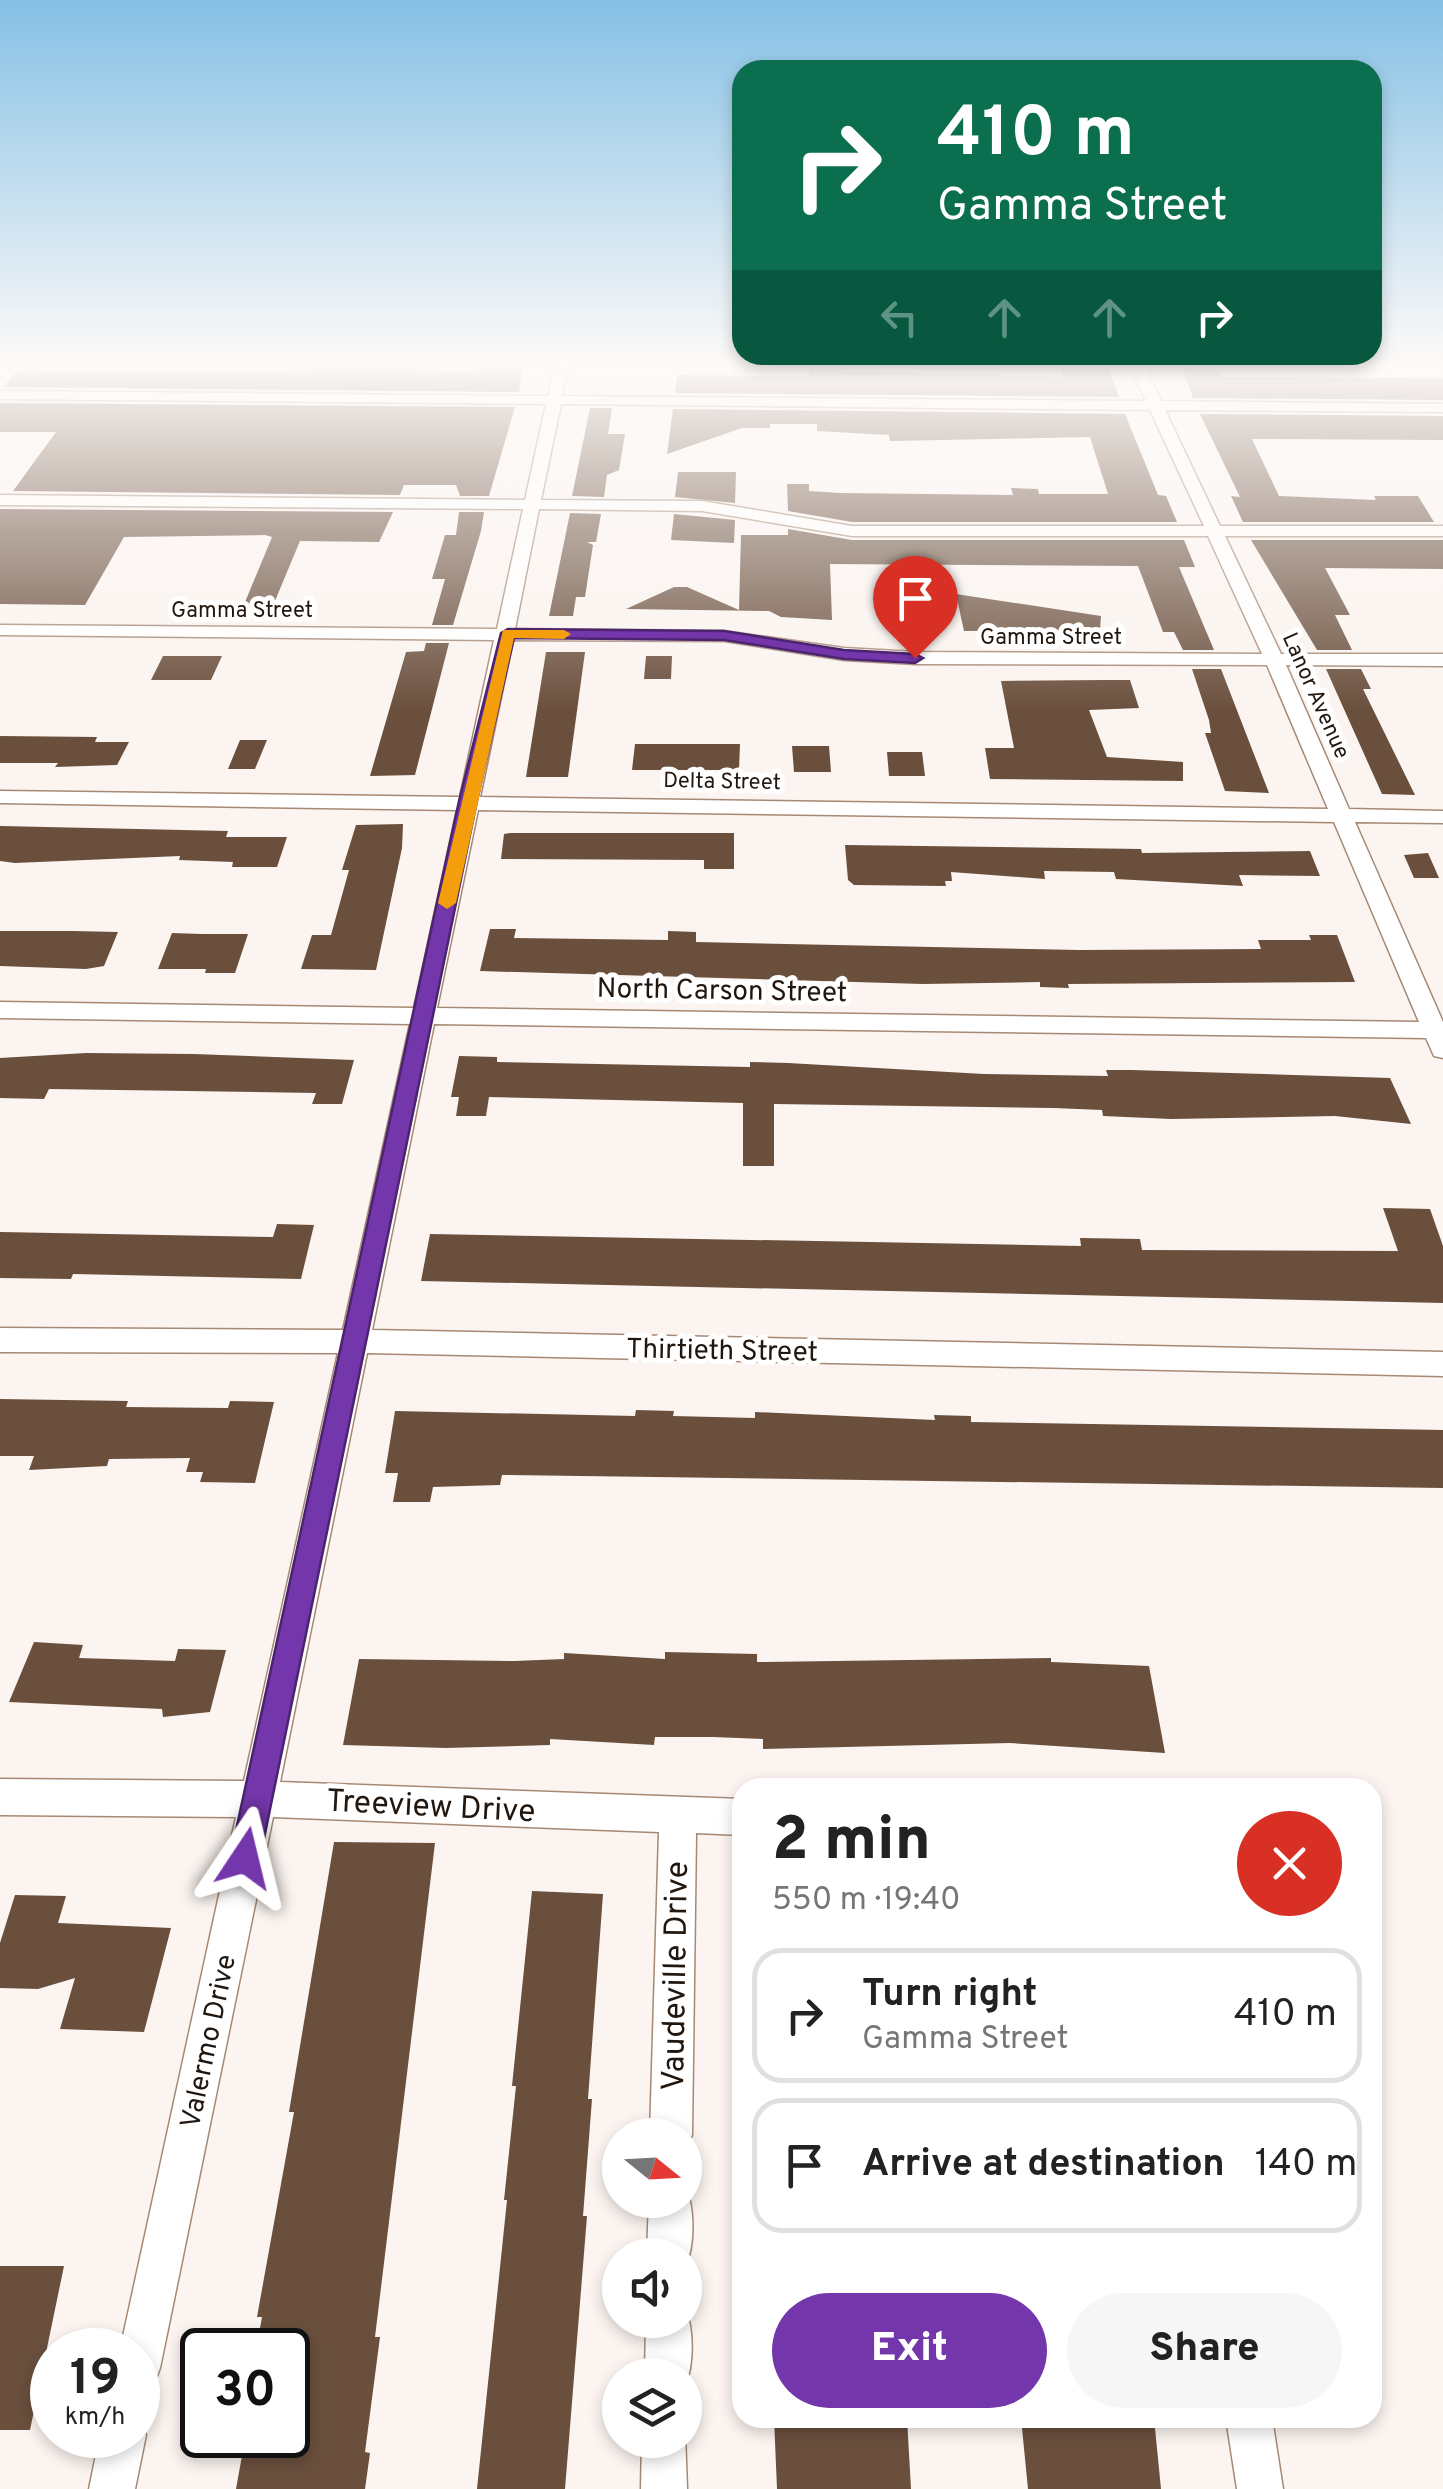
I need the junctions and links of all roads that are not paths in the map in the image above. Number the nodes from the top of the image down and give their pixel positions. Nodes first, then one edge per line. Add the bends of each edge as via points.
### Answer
1 (539, 479) edge
2 (1191, 479) edge
3 (0, 500) edge
4 (534, 503) junction
5 (1214, 529) junction
6 (1443, 531) edge
7 (0, 630) edge
8 (508, 633) junction
9 (1274, 660) junction
10 (1443, 660) edge
11 (0, 798) edge
12 (468, 801) junction
13 (1342, 815) junction
14 (1443, 818) edge
15 (0, 1010) edge
16 (424, 1014) junction
17 (1440, 1037) edge
18 (0, 1340) edge
19 (354, 1342) junction
20 (1443, 1364) edge
21 (0, 1797) edge
22 (255, 1801) junction
23 (678, 1816) junction
24 (732, 1817) edge
25 (671, 2118) edge
26 (146, 2328) edge
27 (1250, 2428) edge
28 (119, 2458) edge
29 (665, 2458) edge
30 (112, 2489) edge
31 (664, 2489) edge
32 (1260, 2489) edge

1 - 4 street, Valermo Drive
2 - 5 street, Lanor Avenue
3 - 4 street
4 - 5 street via 702,506 852,532
4 - 8 street, Valermo Drive
5 - 6 street
5 - 9 street, Lanor Avenue
7 - 8 street, Gamma Street
8 - 9 street, Gamma Street via 724,636 915,658
8 - 12 street, Valermo Drive
9 - 10 street, Gamma Street
9 - 13 street, Lanor Avenue
11 - 12 street, Delta Street
12 - 13 street, Delta Street
12 - 16 street, Valermo Drive
13 - 14 street, Delta Street
13 - 17 street, Lanor Avenue
15 - 16 street, North Carson Street
16 - 17 street, North Carson Street
16 - 19 street, Valermo Drive
18 - 19 street, Thirtieth Street
19 - 20 street, Thirtieth Street
19 - 22 street, Valermo Drive
21 - 22 street, Treeview Drive
22 - 23 street, Treeview Drive
22 - 26 street, Valermo Drive
23 - 24 street, Treeview Drive
23 - 25 street, Vaudeville Drive
27 - 32 street
28 - 30 street
29 - 31 street

